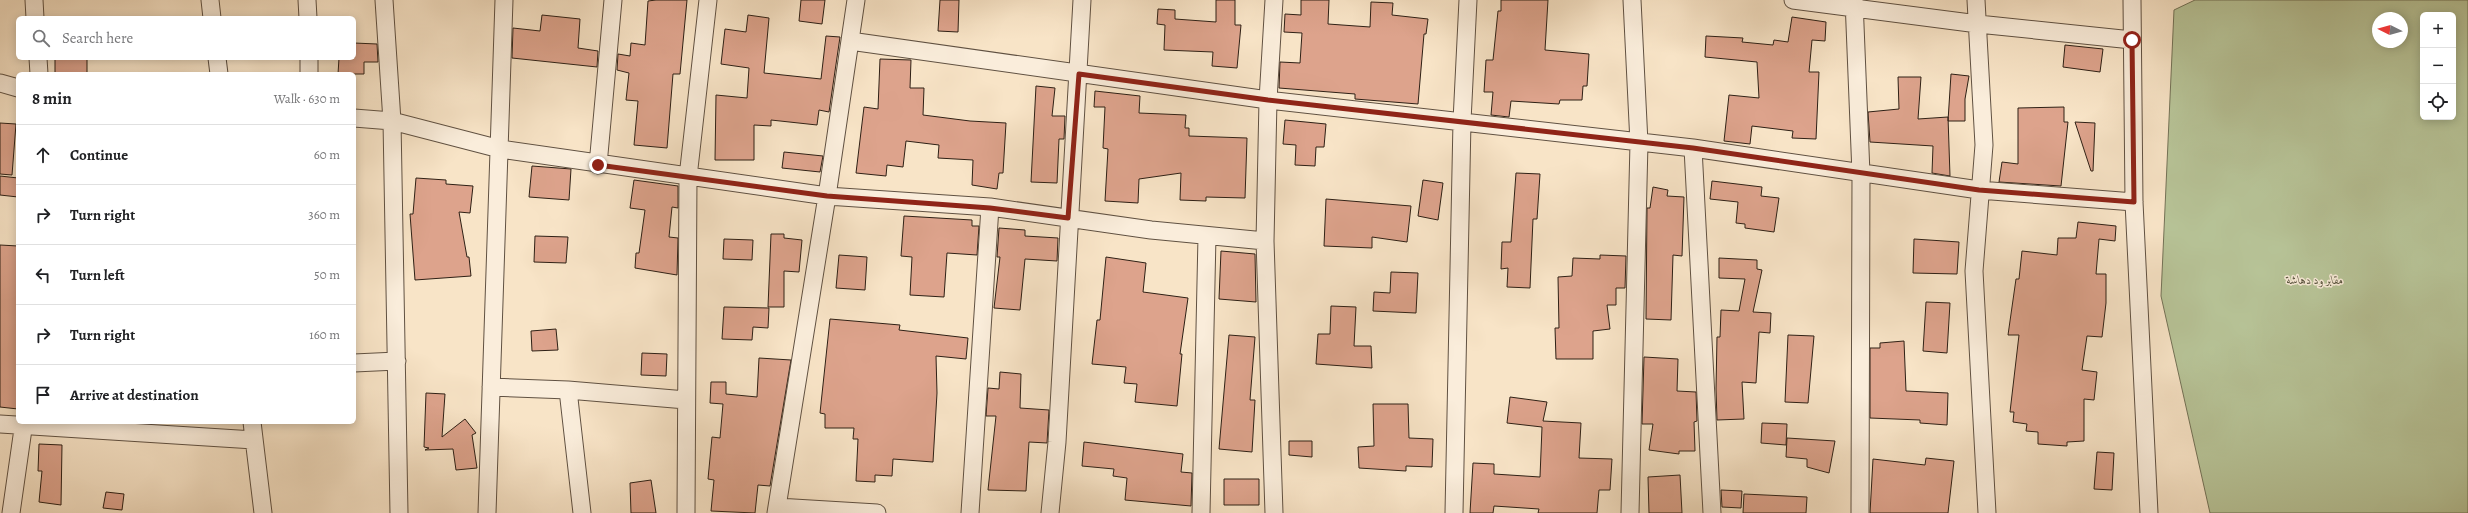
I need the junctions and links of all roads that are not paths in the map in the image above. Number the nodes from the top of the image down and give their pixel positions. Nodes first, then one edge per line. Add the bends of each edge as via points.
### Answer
1 (34, 0) edge
2 (210, 0) edge
3 (307, 0) edge
4 (384, 0) edge
5 (504, 0) edge
6 (613, 0) edge
7 (708, 0) edge
8 (856, 0) edge
9 (1082, 0) edge
10 (1274, 0) edge
11 (1468, 0) edge
12 (1632, 0) edge
13 (1793, 0) edge
14 (1976, 0) edge
15 (2137, 2) edge
16 (1855, 3) edge
17 (35, 16) edge
18 (212, 16) edge
19 (308, 16) edge
20 (1978, 24) junction
21 (2132, 40) junction
22 (850, 41) junction
23 (38, 60) edge
24 (217, 60) edge
25 (309, 60) edge
26 (39, 72) edge
27 (219, 72) edge
28 (309, 72) edge
29 (1079, 74) junction
30 (0, 83) edge
31 (16, 87) edge
32 (1268, 100) junction
33 (356, 118) edge
34 (392, 121) junction
35 (1462, 121) junction
36 (1639, 142) junction
37 (1693, 148) junction
38 (500, 150) junction
39 (598, 165) junction
40 (1861, 174) junction
41 (688, 177) junction
42 (1979, 190) junction
43 (827, 196) junction
44 (2134, 202) junction
45 (990, 208) junction
46 (1068, 218) junction
47 (1207, 236) junction
48 (1265, 241) junction
49 (397, 361) junction
50 (356, 363) edge
51 (491, 387) junction
52 (568, 390) junction
53 (686, 400) junction
54 (0, 424) edge
55 (24, 424) edge
56 (252, 424) edge
57 (254, 440) junction
58 (776, 510) edge
59 (11, 513) edge
60 (263, 513) edge
61 (399, 513) edge
62 (487, 513) edge
63 (582, 513) edge
64 (686, 513) edge
65 (870, 513) edge
66 (970, 513) edge
67 (1050, 513) edge
68 (1201, 513) edge
69 (1274, 513) edge
70 (1454, 513) edge
71 (1630, 513) edge
72 (1712, 513) edge
73 (1860, 513) edge
74 (1987, 513) edge
75 (2149, 513) edge

1 - 17 street
2 - 18 street
3 - 19 street
4 - 34 street
5 - 38 street
6 - 39 street
7 - 41 street
8 - 22 street
9 - 29 street
10 - 32 street
11 - 35 street
12 - 36 street
13 - 16 street
14 - 20 street
15 - 21 street
16 - 20 street
16 - 40 street
20 - 21 street
20 - 42 street via 1984,145
21 - 44 street
22 - 29 street
22 - 43 street
23 - 26 street
24 - 27 street
25 - 28 street
29 - 32 street
29 - 46 street
30 - 31 street
32 - 35 street
32 - 48 street
33 - 34 street
34 - 38 street
34 - 49 street
35 - 36 street
35 - 70 street
36 - 37 street
36 - 71 street
37 - 40 street
37 - 72 street
38 - 39 street
38 - 51 street
39 - 41 street
40 - 42 street
40 - 73 street
41 - 43 street
41 - 53 street
42 - 44 street
42 - 74 street via 1974,271
43 - 45 street
43 - 58 street
44 - 75 street
45 - 46 street
45 - 66 street
46 - 47 street
46 - 67 street via 1057,442
47 - 48 street
47 - 68 street
48 - 69 street
49 - 50 street
49 - 61 street
51 - 52 street
51 - 62 street
52 - 53 street
52 - 63 street
53 - 64 street
54 - 55 street
55 - 57 street
55 - 59 street
56 - 57 street
57 - 60 street
58 - 65 street

